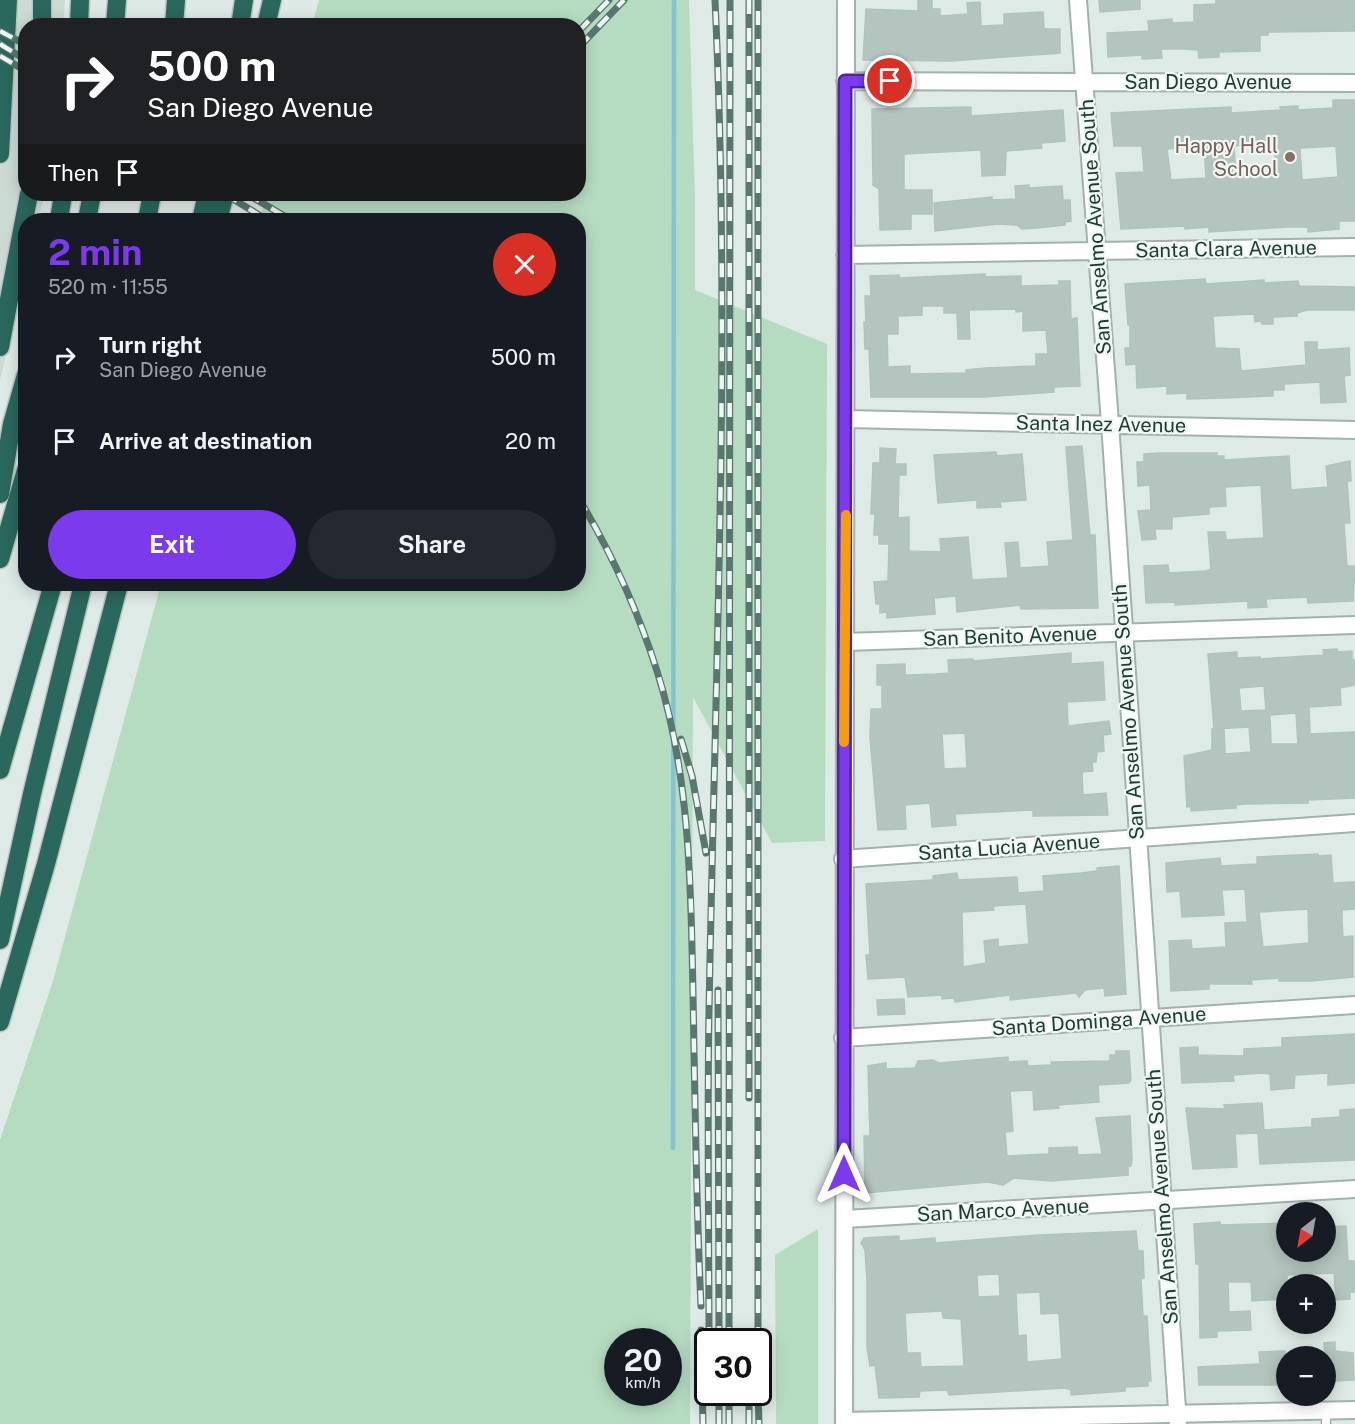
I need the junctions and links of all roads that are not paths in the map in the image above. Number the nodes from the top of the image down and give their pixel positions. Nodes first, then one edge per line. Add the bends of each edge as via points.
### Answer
1 (9, 0) edge
2 (42, 0) edge
3 (80, 0) edge
4 (117, 0) edge
5 (176, 0) edge
6 (244, 0) edge
7 (272, 0) edge
8 (846, 0) edge
9 (1078, 0) edge
10 (42, 18) edge
11 (79, 18) edge
12 (116, 18) edge
13 (175, 18) edge
14 (241, 18) edge
15 (268, 18) edge
16 (845, 81) junction
17 (1084, 82) junction
18 (1355, 83) edge
19 (0, 154) edge
20 (1355, 247) edge
21 (1097, 251) junction
22 (18, 252) edge
23 (845, 255) junction
24 (0, 347) edge
25 (18, 403) edge
26 (846, 420) junction
27 (1110, 423) junction
28 (1355, 430) edge
29 (0, 494) edge
30 (18, 497) edge
31 (0, 559) edge
32 (51, 591) edge
33 (81, 591) edge
34 (117, 591) edge
35 (1355, 626) edge
36 (1122, 632) junction
37 (846, 642) junction
38 (0, 770) edge
39 (1355, 823) edge
40 (1137, 837) junction
41 (843, 859) junction
42 (0, 940) edge
43 (1355, 1005) edge
44 (1151, 1017) junction
45 (0, 1022) edge
46 (843, 1038) junction
47 (1355, 1189) edge
48 (1162, 1201) junction
49 (845, 1220) junction
50 (1355, 1410) edge
51 (1326, 1417) edge
52 (1177, 1419) edge
53 (844, 1423) edge

1 - 19 highway
2 - 10 highway
3 - 11 highway
4 - 12 highway
5 - 13 highway
6 - 14 highway
7 - 15 highway
8 - 16 street
9 - 17 street, San Anselmo Avenue South
16 - 17 street, San Diego Avenue
16 - 23 street
17 - 18 street, San Diego Avenue
17 - 21 street, San Anselmo Avenue South
20 - 21 street, Santa Clara Avenue
21 - 23 street, Santa Clara Avenue
21 - 27 street, San Anselmo Avenue South
22 - 24 highway
23 - 26 street
25 - 29 highway
26 - 27 street, Santa Inez Avenue
26 - 37 street
27 - 28 street, Santa Inez Avenue
27 - 36 street, San Anselmo Avenue South
30 - 31 highway
32 - 38 highway
33 - 42 highway
34 - 45 highway
35 - 36 street, San Benito Avenue
36 - 37 street, San Benito Avenue
36 - 40 street, San Anselmo Avenue South
37 - 41 street
39 - 40 street, Santa Lucia Avenue
40 - 41 street, Santa Lucia Avenue
40 - 44 street, San Anselmo Avenue South
41 - 46 street
43 - 44 street, Santa Dominga Avenue
44 - 46 street, Santa Dominga Avenue
44 - 48 street, San Anselmo Avenue South
46 - 49 street
47 - 48 street, San Marco Avenue
48 - 49 street, San Marco Avenue
48 - 52 street, San Anselmo Avenue South
49 - 53 street
50 - 51 street
51 - 52 street
52 - 53 street

